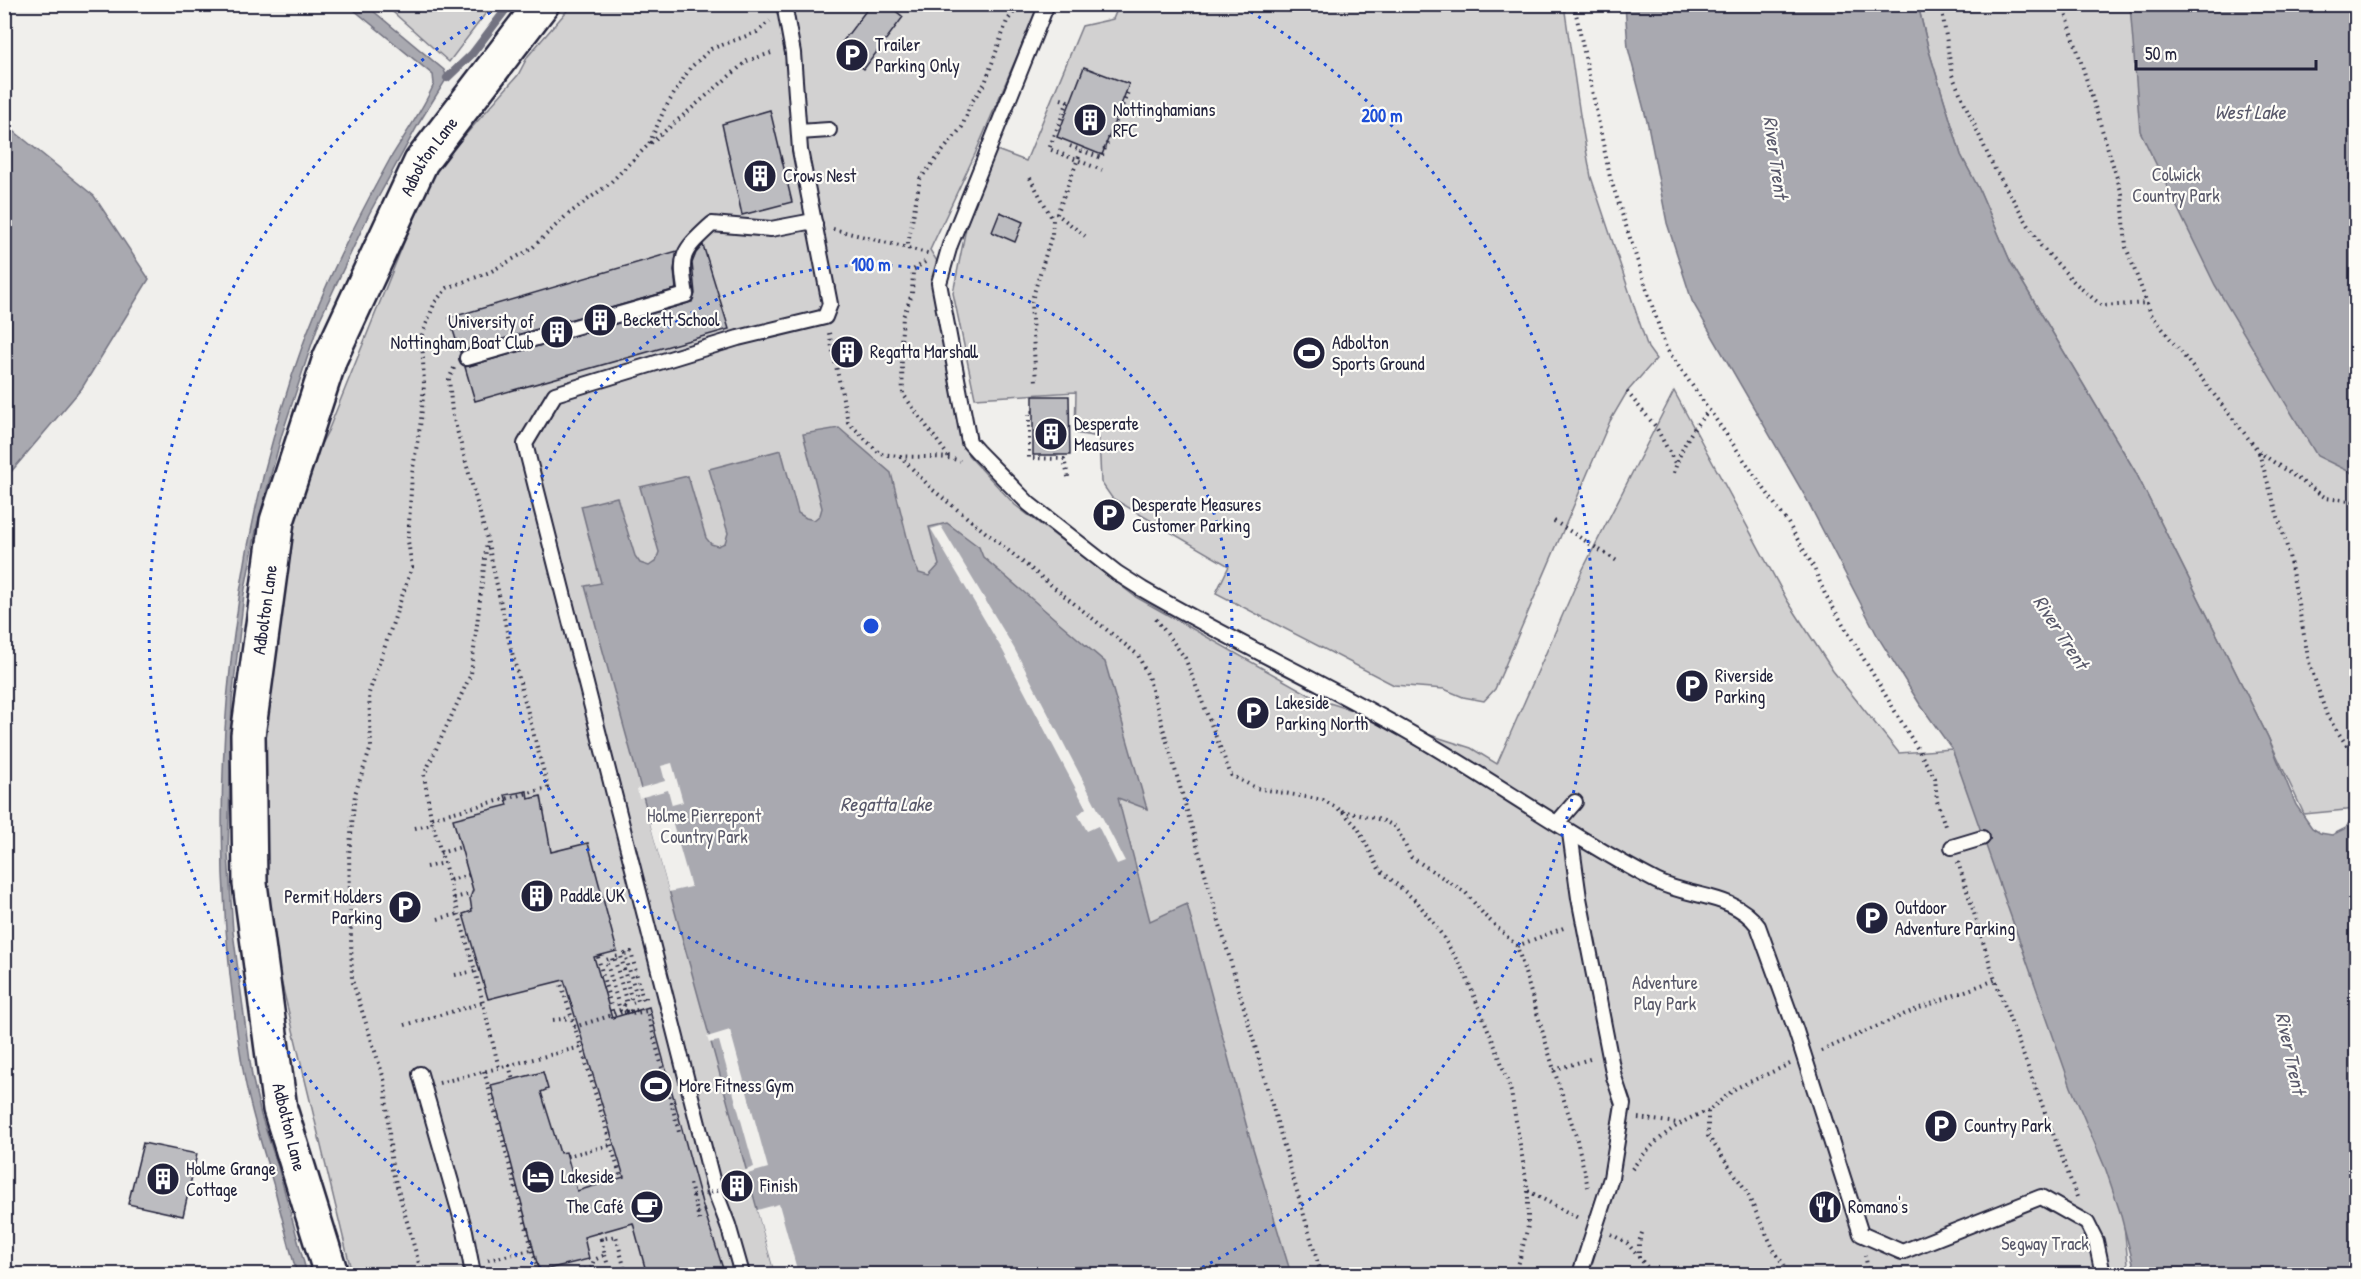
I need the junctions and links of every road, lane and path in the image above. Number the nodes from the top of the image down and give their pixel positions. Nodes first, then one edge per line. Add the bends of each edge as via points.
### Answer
1 (542, 4) edge
2 (1020, 4) edge
3 (1047, 4) edge
4 (1574, 4) edge
5 (1941, 4) edge
6 (2063, 4) edge
7 (784, 7) edge
8 (792, 47) junction
9 (1128, 92) dead end
10 (1061, 99) dead end
11 (829, 130) dead end
12 (799, 132) junction
13 (649, 144) junction
14 (1070, 146) dead end
15 (1081, 151) junction
16 (1076, 162) junction
17 (1102, 170) dead end
18 (1030, 178) dead end
19 (1057, 214) junction
20 (1052, 218) junction
21 (815, 224) junction
22 (1085, 236) dead end
23 (909, 250) junction
24 (2147, 303) junction
25 (825, 316) junction
26 (467, 358) joint
27 (1036, 382) dead end
28 (1628, 392) dead end
29 (1709, 411) junction
30 (1033, 412) dead end
31 (2259, 452) junction
32 (900, 456) junction
33 (1676, 465) junction
34 (1674, 473) dead end
35 (1069, 481) dead end
36 (2356, 502) edge
37 (1554, 521) dead end
38 (487, 539) junction
39 (1617, 561) dead end
40 (1155, 616) dead end
41 (2356, 748) edge
42 (517, 796) junction
43 (1575, 802) dead end
44 (518, 803) dead end
45 (1342, 811) junction
46 (431, 818) junction
47 (1557, 823) junction
48 (433, 824) junction
49 (415, 828) dead end
50 (1570, 833) junction
51 (1982, 838) dead end
52 (461, 846) dead end
53 (1952, 847) junction
54 (440, 853) junction
55 (444, 863) junction
56 (426, 867) dead end
57 (469, 875) dead end
58 (449, 880) junction
59 (471, 894) dead end
60 (454, 898) junction
61 (458, 914) junction
62 (438, 919) dead end
63 (1583, 919) junction
64 (1517, 946) junction
65 (598, 957) dead end
66 (475, 971) junction
67 (455, 975) dead end
68 (642, 979) dead end
69 (1995, 980) junction
70 (560, 981) dead end
71 (482, 1003) junction
72 (624, 1005) junction
73 (642, 1009) dead end
74 (626, 1011) junction
75 (613, 1013) junction
76 (571, 1018) junction
77 (553, 1020) dead end
78 (405, 1025) dead end
79 (574, 1027) junction
80 (581, 1047) junction
81 (1610, 1054) junction
82 (1803, 1058) junction
83 (509, 1065) junction
84 (499, 1068) junction
85 (1554, 1070) junction
86 (484, 1071) junction
87 (422, 1080) joint
88 (513, 1080) dead end
89 (1623, 1104) junction
90 (1708, 1111) junction
91 (1679, 1124) junction
92 (679, 1132) dead end
93 (613, 1144) junction
94 (567, 1156) dead end
95 (1630, 1172) dead end
96 (621, 1178) dead end
97 (690, 1184) dead end
98 (2073, 1184) dead end
99 (726, 1189) dead end
100 (1528, 1191) junction
101 (693, 1196) junction
102 (708, 1210) dead end
103 (697, 1213) junction
104 (700, 1223) dead end
105 (1597, 1226) junction
106 (1643, 1230) dead end
107 (599, 1232) dead end
108 (601, 1239) junction
109 (531, 1250) junction
110 (605, 1255) junction
111 (1639, 1258) junction
112 (608, 1266) dead end
113 (473, 1269) edge
114 (331, 1275) edge
115 (422, 1275) edge
116 (539, 1275) edge
117 (567, 1275) edge
118 (626, 1275) edge
119 (742, 1275) edge
120 (1321, 1275) edge
121 (1516, 1275) edge
122 (1580, 1275) edge
123 (1653, 1275) edge
124 (1790, 1275) edge
125 (2103, 1275) edge

1 - 114 street, Adbolton Lane via 421,162 330,358 277,521 248,735 250,884 280,1109
2 - 23 path via 1007,21 985,83 971,103 962,127 920,179
3 - 47 lane via 950,245 939,283 969,442 1029,504 1118,573 1172,606 1407,731
4 - 29 path via 1610,177 1662,337
5 - 24 path via 1952,75 1993,166 2042,246 2102,306
6 - 24 path via 2122,194 2126,247
7 - 8 lane
7 - 13 path via 757,32 711,49 690,68
8 - 12 lane
8 - 13 path via 747,61
9 - 15 path via 1101,158
10 - 16 path via 1069,102 1049,149
11 - 12 lane
12 - 21 lane
13 - 115 path via 609,184 567,215 531,249 490,272 447,288 435,302 422,335 424,385 411,474 408,541 412,567 369,693 371,747 356,795 349,855 352,980 385,1082 392,1169
14 - 15 path
15 - 16 path
16 - 17 path
16 - 19 path
18 - 20 path
19 - 20 path
19 - 22 path
20 - 27 path via 1052,234 1031,303
21 - 23 path
21 - 25 lane via 830,304
21 - 26 lane via 771,230 712,224 686,249 681,267 686,295
23 - 32 path via 935,255 913,270 912,294 903,326 903,394 949,457
24 - 31 path via 2151,314
25 - 32 path via 848,422 880,454
25 - 119 lane via 738,338 555,394 525,444 715,1191
26 - 38 path via 458,360 449,379 452,412
28 - 33 path via 1656,427
29 - 33 path via 1684,444
29 - 53 path via 1788,523 1825,594 1935,778 1937,801
30 - 35 path via 1029,412 1029,458 1064,457
31 - 36 path via 2326,498
31 - 41 path via 2288,550 2309,662 2323,705 2348,747
32 - 120 path via 933,490 1138,655 1148,676
33 - 34 path
37 - 39 path
38 - 42 path via 548,788
38 - 46 path via 471,674 424,775
40 - 45 path via 1185,658 1231,775 1256,788 1323,800
42 - 44 path
42 - 46 path
43 - 47 lane
45 - 64 path via 1396,827 1411,857 1466,893
45 - 100 path via 1358,828 1379,869 1418,903 1465,974 1511,1092
46 - 48 path
47 - 50 lane
48 - 49 path
48 - 54 path
50 - 63 lane
50 - 82 lane via 1663,884 1718,900 1749,914 1758,926
51 - 53 lane
52 - 54 path
53 - 69 path
54 - 55 path
55 - 56 path
55 - 58 path
57 - 58 path
58 - 60 path
59 - 60 path
60 - 61 path
61 - 62 path
61 - 66 path
63 - 64 path
63 - 81 lane
64 - 85 path
65 - 75 path
66 - 67 path
66 - 71 path
68 - 72 path via 646,999 643,1000 632,952 625,954 638,1001 632,1003 621,956 614,957 627,1004
69 - 82 path
69 - 98 path
70 - 76 path
71 - 78 path
71 - 84 path
72 - 74 path
72 - 75 path via 612,958 606,960 620,1010
73 - 75 path
74 - 75 path
74 - 92 path, bridge via 647,1011
75 - 79 path
76 - 77 path
76 - 79 path
79 - 80 path
80 - 83 path
80 - 93 path
81 - 85 path
81 - 89 lane
82 - 90 path via 1736,1088
82 - 125 lane via 1861,1234 1902,1252 2041,1197 2086,1223 2096,1241
83 - 84 path
83 - 88 path
84 - 86 path
85 - 105 path via 1576,1136
86 - 87 path
86 - 109 path
87 - 113 lane
89 - 91 path via 1636,1118
89 - 105 lane via 1609,1188
90 - 91 path
90 - 124 path via 1708,1136 1745,1189
91 - 95 path via 1642,1155
93 - 94 path
93 - 96 path
97 - 101 path
99 - 101 path, bridge
100 - 105 path
100 - 121 path via 1527,1226
101 - 103 path, bridge
102 - 103 path, bridge
103 - 104 path
105 - 111 path via 1627,1243
105 - 122 lane
106 - 111 path via 1638,1242
107 - 108 path
108 - 110 path
108 - 118 path via 616,1236
109 - 113 path
109 - 116 path
110 - 112 path
110 - 117 path via 594,1260 591,1268
111 - 123 path

